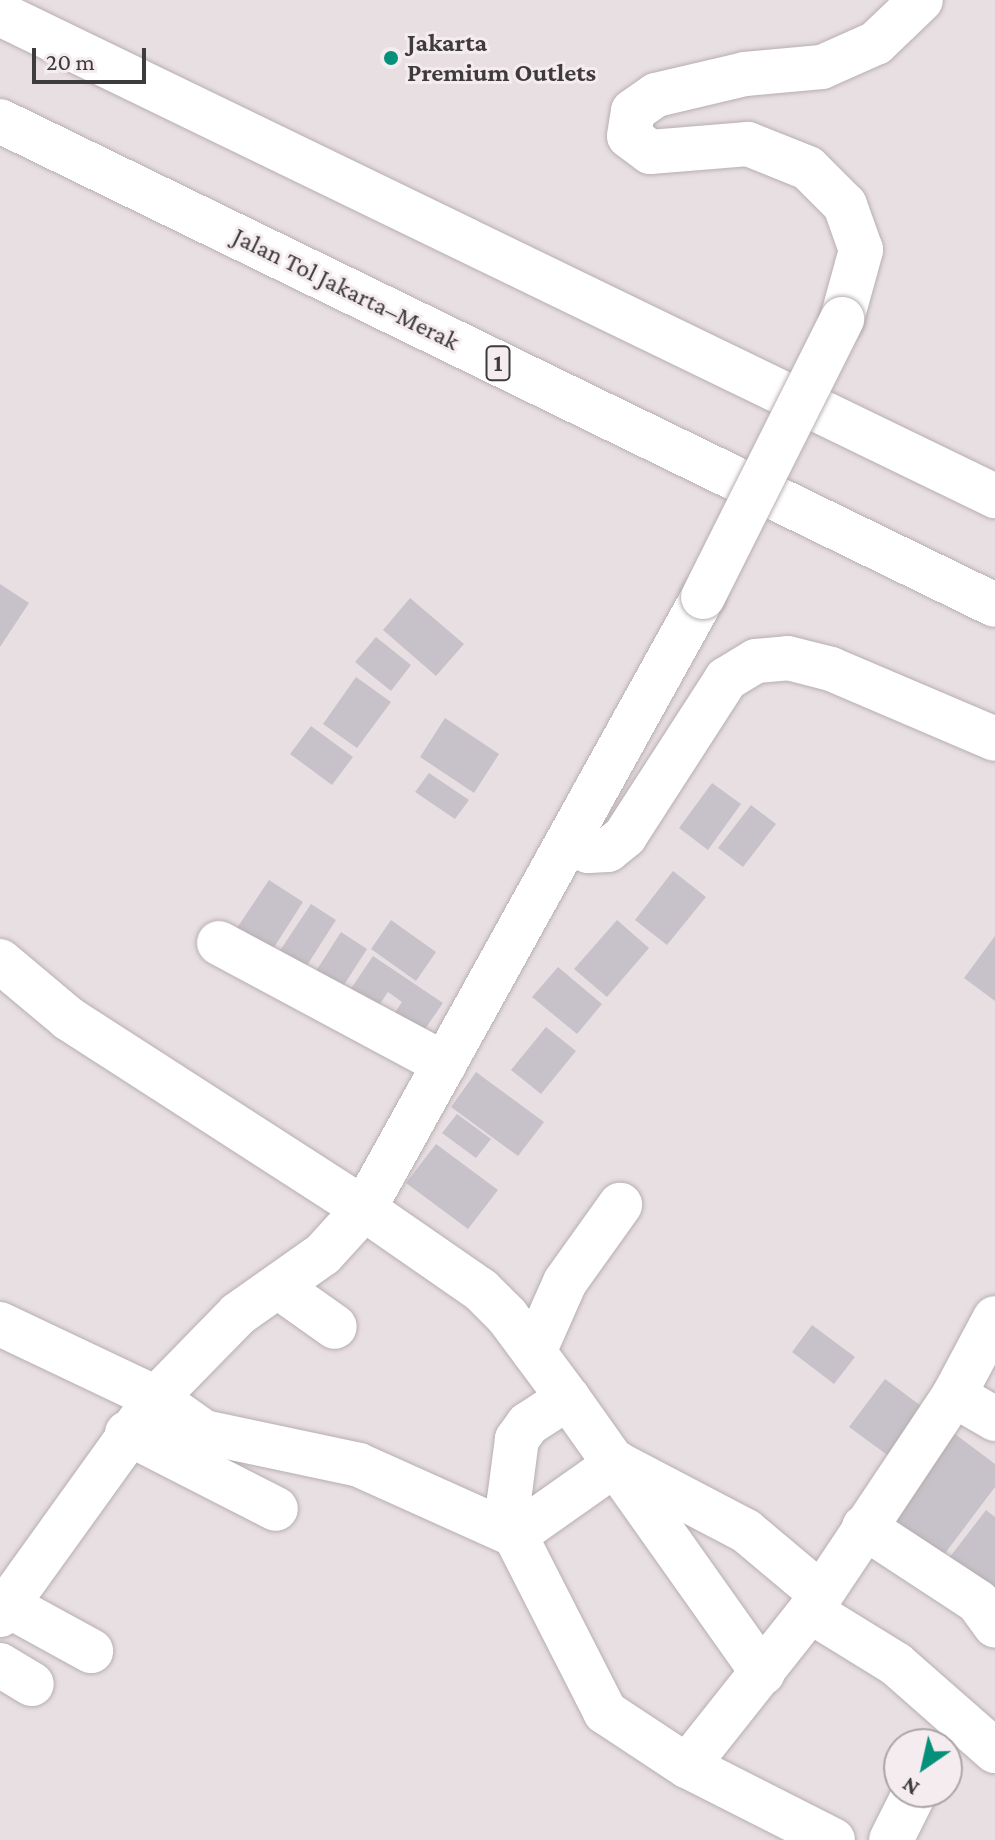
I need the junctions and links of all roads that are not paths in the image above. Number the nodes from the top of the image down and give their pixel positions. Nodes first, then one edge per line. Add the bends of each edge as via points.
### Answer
1 (921, 0) edge
2 (0, 14) edge
3 (0, 121) edge
4 (995, 496) edge
5 (995, 605) edge
6 (995, 739) edge
7 (570, 840) junction
8 (219, 943) dead end
9 (0, 961) edge
10 (445, 1064) junction
11 (620, 1205) dead end
12 (364, 1209) junction
13 (280, 1288) junction
14 (995, 1318) edge
15 (0, 1324) edge
16 (335, 1327) dead end
17 (534, 1352) junction
18 (954, 1395) junction
19 (156, 1398) junction
20 (568, 1398) junction
21 (995, 1419) edge
22 (127, 1433) junction
23 (617, 1463) junction
24 (276, 1509) dead end
25 (864, 1527) junction
26 (515, 1535) junction
27 (8, 1591) edge
28 (816, 1603) junction
29 (995, 1625) edge
30 (91, 1651) dead end
31 (763, 1673) junction
32 (945, 1728) edge
33 (963, 1738) edge
34 (995, 1751) edge
35 (687, 1766) junction
36 (907, 1808) edge
37 (833, 1840) edge
38 (891, 1840) edge

1 - 7 main road, bridge via 876,43 822,67 745,74 656,95 633,111 629,136 650,152 748,144 808,168 845,205 861,250 842,319 703,597
2 - 4 main road
3 - 5 main road, Jalan Tol Jakarta–Merak / 1
6 - 7 main road via 831,669 788,658 756,661 726,679 625,836 608,850 588,851
7 - 10 main road
8 - 10 main road
9 - 12 main road via 69,1019
10 - 12 main road
11 - 17 main road via 565,1282
12 - 13 main road via 323,1254
12 - 17 main road via 481,1290
13 - 16 main road
13 - 19 main road via 238,1314
14 - 18 main road
15 - 19 main road
17 - 20 main road
18 - 21 main road
18 - 25 main road
19 - 22 main road
19 - 26 main road via 204,1432 359,1465
20 - 23 main road
20 - 26 main road via 528,1424 517,1439 509,1500
22 - 24 main road
22 - 27 main road
23 - 26 main road
23 - 28 main road via 746,1531
23 - 31 main road
25 - 28 main road
25 - 29 main road via 978,1602
26 - 35 main road via 605,1712
27 - 30 main road
28 - 31 main road
28 - 32 main road via 896,1664
31 - 35 main road
33 - 34 main road
35 - 37 main road
36 - 38 main road

